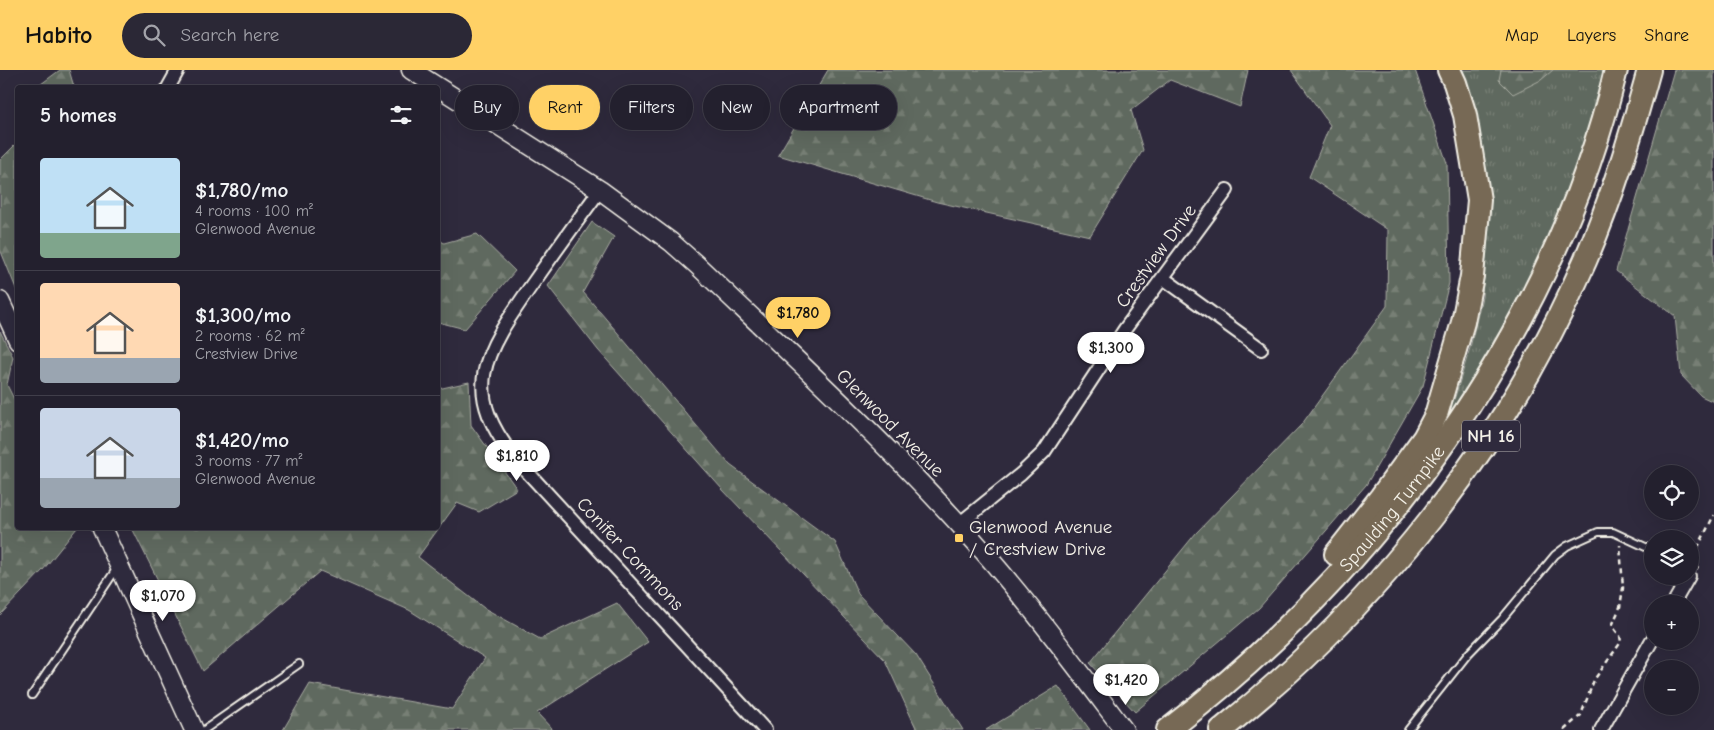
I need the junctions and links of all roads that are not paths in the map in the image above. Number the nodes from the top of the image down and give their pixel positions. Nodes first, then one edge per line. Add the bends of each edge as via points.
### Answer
1 (178, 70) edge
2 (411, 70) edge
3 (1449, 70) edge
4 (1616, 70) edge
5 (1649, 70) edge
6 (170, 85) edge
7 (435, 85) edge
8 (440, 88) edge
9 (600, 190) junction
10 (1228, 190) dead end
11 (1163, 278) junction
12 (0, 301) edge
13 (15, 334) edge
14 (1261, 349) dead end
15 (959, 524) junction
16 (103, 530) edge
17 (1644, 546) edge
18 (119, 564) junction
19 (1289, 626) junction
20 (1646, 650) edge
21 (299, 664) dead end
22 (32, 695) dead end
23 (194, 730) edge
24 (204, 730) edge
25 (765, 730) edge
26 (1124, 730) edge
27 (1168, 730) edge
28 (1221, 730) edge
29 (1408, 730) edge
30 (1601, 730) edge

1 - 6 street
2 - 7 street, Glenwood Avenue
3 - 19 highway via 1465,115 1479,200 1472,276 1450,368 1436,414 1424,438 1306,590
4 - 19 highway, Spaulding Turnpike / NH 16 via 1596,138 1550,259 1490,375 1421,474 1372,535
5 - 28 highway, Spaulding Turnpike / NH 16 via 1621,166 1586,259 1542,348 1493,433 1433,517 1370,592 1299,664
8 - 9 street, Glenwood Avenue
9 - 15 street, Glenwood Avenue via 671,242 696,265 847,409
9 - 25 street, Conifer Commons via 494,341 484,370 488,416 504,446
10 - 11 street, Crestview Drive
11 - 14 street
11 - 15 street, Crestview Drive via 1088,383 1044,452
12 - 13 street
15 - 26 street, Glenwood Avenue
16 - 18 street
17 - 29 lane via 1619,534 1598,532 1555,555 1436,692
18 - 22 lane
18 - 23 street
19 - 27 highway, Spaulding Turnpike / NH 16 via 1232,679
20 - 30 street
21 - 24 lane

